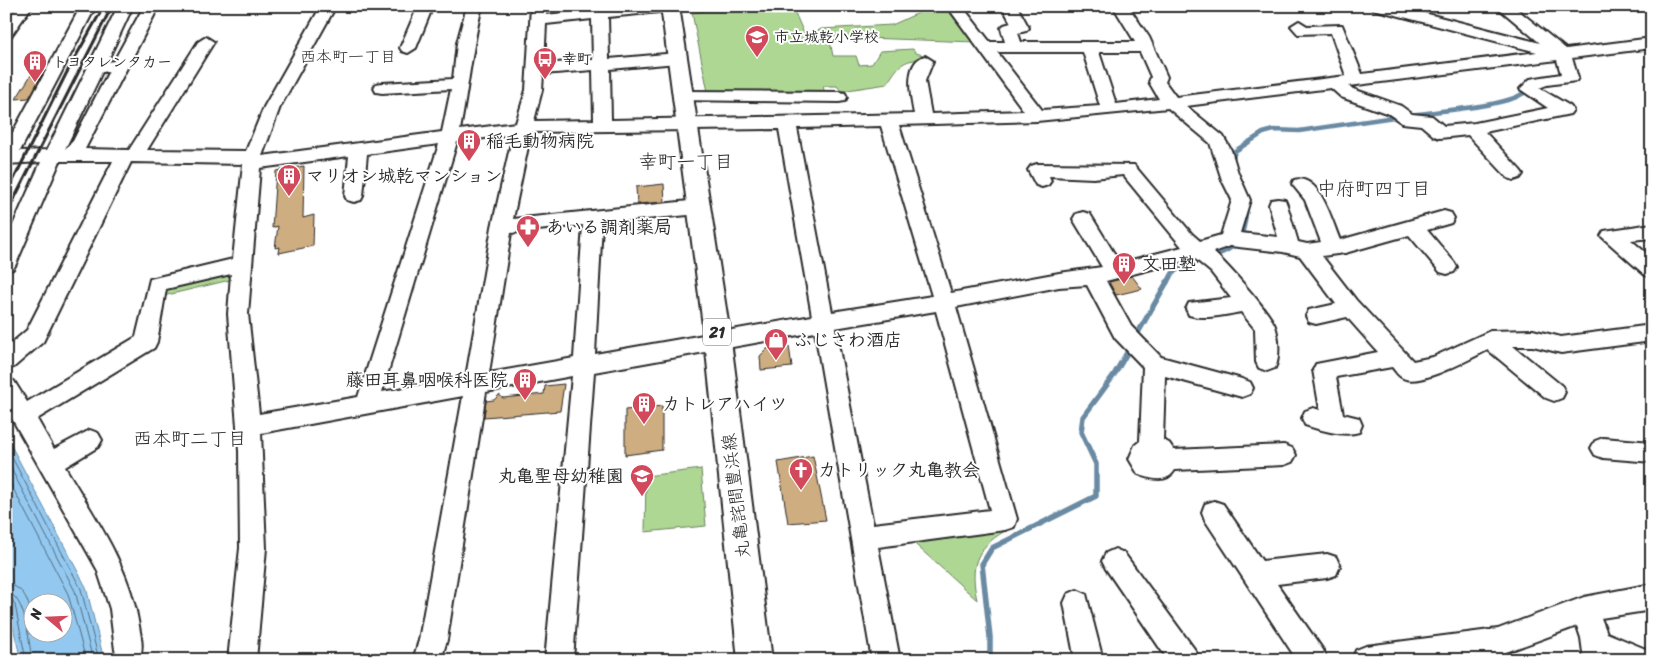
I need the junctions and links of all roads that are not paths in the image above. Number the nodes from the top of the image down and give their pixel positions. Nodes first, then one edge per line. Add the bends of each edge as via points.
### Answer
1 (25, 6) edge
2 (89, 6) edge
3 (126, 6) edge
4 (152, 6) edge
5 (329, 6) edge
6 (426, 6) edge
7 (475, 6) edge
8 (670, 6) edge
9 (954, 6) edge
10 (1009, 6) edge
11 (1120, 6) edge
12 (1378, 6) edge
13 (1503, 6) edge
14 (539, 13) edge
15 (600, 14) junction
16 (1299, 26) dead end
17 (6, 33) edge
18 (206, 42) dead end
19 (1652, 43) edge
20 (984, 47) junction
21 (1014, 47) junction
22 (1089, 47) junction
23 (1146, 47) junction
24 (408, 48) dead end
25 (1563, 54) junction
26 (677, 58) junction
27 (925, 61) dead end
28 (601, 64) junction
29 (120, 65) junction
30 (94, 68) junction
31 (536, 70) junction
32 (1356, 80) junction
33 (1336, 83) junction
34 (460, 84) junction
35 (382, 88) dead end
36 (682, 96) junction
37 (839, 97) dead end
38 (1172, 103) junction
39 (1110, 110) junction
40 (1038, 116) junction
41 (888, 119) junction
42 (923, 119) junction
43 (686, 123) junction
44 (787, 123) junction
45 (602, 124) junction
46 (523, 127) junction
47 (1472, 129) junction
48 (449, 137) junction
49 (358, 148) junction
50 (63, 155) junction
51 (130, 156) junction
52 (7, 158) edge
53 (252, 160) junction
54 (1514, 174) dead end
55 (1042, 181) dead end
56 (1301, 184) dead end
57 (354, 196) dead end
58 (1278, 205) dead end
59 (698, 207) junction
60 (593, 217) junction
61 (1444, 218) dead end
62 (1083, 219) dead end
63 (502, 227) junction
64 (1414, 227) junction
65 (1652, 231) edge
66 (1236, 240) junction
67 (1333, 248) junction
68 (1298, 249) junction
69 (1202, 254) junction
70 (6, 264) edge
71 (242, 264) junction
72 (1447, 267) dead end
73 (1652, 270) edge
74 (1115, 272) junction
75 (1093, 277) junction
76 (944, 302) junction
77 (1246, 303) junction
78 (1196, 308) dead end
79 (1351, 308) junction
80 (1316, 316) dead end
81 (823, 322) junction
82 (1652, 333) edge
83 (1490, 339) junction
84 (718, 341) junction
85 (1147, 357) junction
86 (1397, 357) junction
87 (6, 361) edge
88 (1267, 362) dead end
89 (584, 365) junction
90 (476, 385) junction
91 (6, 387) edge
92 (1242, 388) dead end
93 (1554, 392) dead end
94 (368, 403) junction
95 (23, 416) junction
96 (1332, 422) dead end
97 (247, 426) junction
98 (90, 440) dead end
99 (1604, 448) dead end
100 (1652, 452) edge
101 (1284, 455) dead end
102 (50, 463) junction
103 (1214, 512) dead end
104 (863, 537) junction
105 (1115, 561) dead end
106 (1327, 566) dead end
107 (1256, 574) junction
108 (1652, 597) edge
109 (1077, 603) dead end
110 (1584, 610) junction
111 (129, 650) dead end
112 (1597, 651) edge
113 (242, 660) edge
114 (427, 660) edge
115 (558, 660) edge
116 (755, 660) edge
117 (886, 660) edge
118 (1089, 660) edge
119 (1185, 660) edge
120 (1313, 660) edge
121 (1366, 660) edge
122 (1638, 660) edge

1 - 17 street
2 - 52 street
3 - 30 street
4 - 29 street
5 - 53 street via 272,107
6 - 24 street
7 - 34 street
8 - 15 street
8 - 26 main road, 丸亀詫間豊浜線 / 21
9 - 20 street
10 - 21 street via 1021,28 1009,28
11 - 23 street
12 - 25 street
13 - 25 street
14 - 15 street
14 - 31 street
15 - 28 street
16 - 32 street via 1303,31 1338,28
18 - 51 street
19 - 25 street
20 - 21 street
20 - 40 street
21 - 22 street
22 - 23 street
22 - 39 street
23 - 38 street via 1159,77 1158,88
25 - 32 street
25 - 47 street via 1570,78 1542,81 1528,89 1564,110
26 - 28 street
26 - 36 main road, 丸亀詫間豊浜線 / 21
27 - 42 street via 917,81
28 - 31 street
28 - 45 street
29 - 30 street
29 - 50 street via 81,142
30 - 50 street
31 - 46 street
32 - 33 street
33 - 38 street
33 - 47 street via 1347,93 1404,116 1426,120 1440,132
34 - 35 street
34 - 48 street
36 - 37 street
36 - 43 main road, 丸亀詫間豊浜線 / 21
38 - 39 street
38 - 66 street via 1191,116 1223,148 1230,179 1242,200
39 - 40 street
40 - 42 street
41 - 42 street
41 - 44 street
41 - 76 street
43 - 44 street
43 - 45 street
43 - 59 main road, 丸亀詫間豊浜線 / 21
44 - 81 street
45 - 46 street
46 - 48 street
46 - 63 street
47 - 54 street
48 - 49 street
48 - 94 street
49 - 53 street
49 - 57 street
50 - 51 street
50 - 52 street
50 - 70 street
51 - 53 street
51 - 87 street via 35,336
53 - 71 street
55 - 69 street via 1037,170 1093,172 1128,169
56 - 67 street via 1313,197
58 - 68 street
59 - 60 street
59 - 84 main road, 丸亀詫間豊浜線 / 21
60 - 63 street
60 - 89 street
61 - 64 street
62 - 74 street
63 - 90 street
64 - 67 street
64 - 72 street
65 - 73 street via 1611,236
66 - 68 street
66 - 69 street
67 - 68 street
68 - 79 street
69 - 74 street
69 - 77 street
71 - 95 street via 157,284 146,342
71 - 97 street via 238,314
74 - 75 street
75 - 76 street via 1042,283
75 - 85 street via 1125,335
76 - 81 street
76 - 104 street via 1005,520
77 - 78 street
77 - 88 street via 1265,327
79 - 80 street
79 - 86 street
81 - 84 street
81 - 104 street
82 - 83 street via 1561,345 1533,338
83 - 86 street via 1437,365 1409,371
83 - 93 street
84 - 89 street
84 - 116 main road, 丸亀詫間豊浜線 / 21
85 - 92 street
85 - 101 street via 1159,453
86 - 96 street via 1324,370
89 - 90 street
89 - 115 street
90 - 94 street
90 - 114 street
91 - 95 street
94 - 97 street
95 - 102 street
97 - 113 street via 253,548
98 - 102 street
99 - 100 street
102 - 111 street via 110,565 123,609
103 - 107 street
104 - 117 street
105 - 119 street
106 - 107 street
107 - 120 street
108 - 110 street
109 - 118 street
110 - 112 street
110 - 121 street via 1498,642
112 - 122 street

